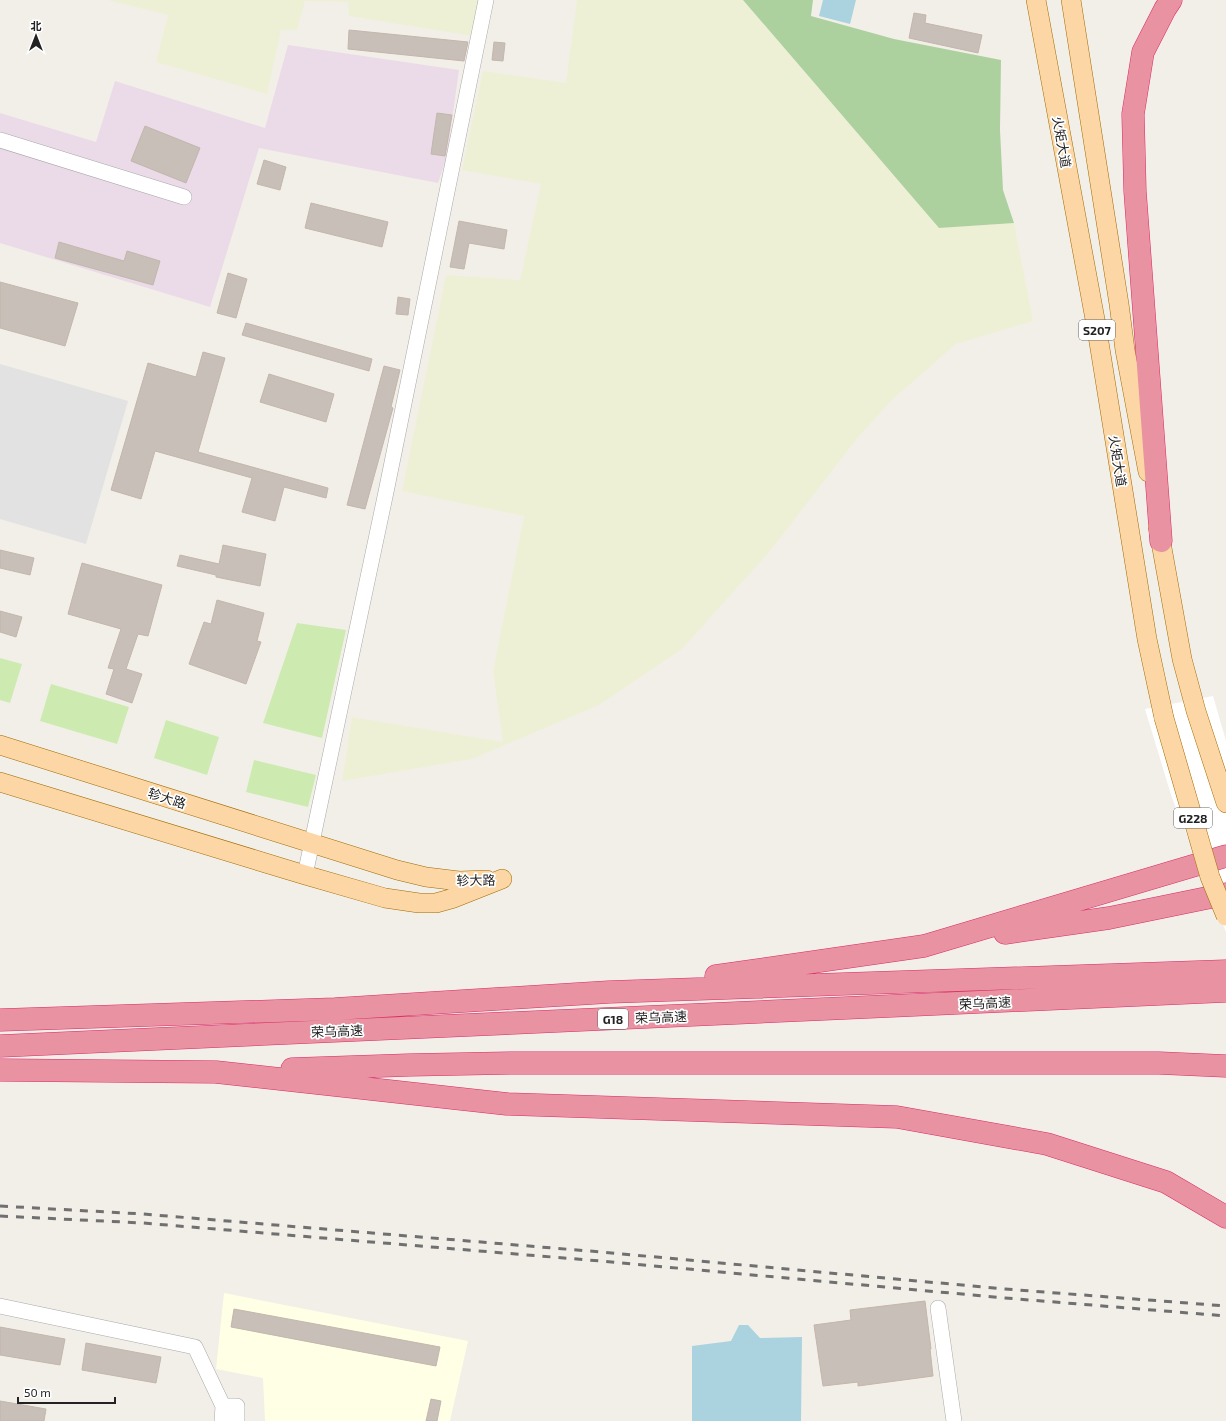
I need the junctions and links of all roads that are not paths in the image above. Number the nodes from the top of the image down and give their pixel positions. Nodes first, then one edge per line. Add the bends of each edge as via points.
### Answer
1 (486, 0) edge
2 (1036, 0) edge
3 (1071, 0) edge
4 (1172, 0) edge
5 (0, 140) edge
6 (184, 197) dead end
7 (1161, 541) junction
8 (1182, 659) joint
9 (1152, 660) joint
10 (0, 745) edge
11 (0, 782) edge
12 (1226, 803) edge
13 (312, 844) junction
14 (1226, 856) edge
15 (305, 875) junction
16 (1226, 894) edge
17 (1226, 916) edge
18 (924, 946) junction
19 (1226, 971) edge
20 (1226, 991) edge
21 (610, 992) junction
22 (0, 1020) edge
23 (0, 1046) edge
24 (1226, 1066) edge
25 (0, 1070) edge
26 (216, 1072) junction
27 (1226, 1217) edge
28 (0, 1306) edge
29 (938, 1308) dead end
30 (232, 1411) edge
31 (222, 1421) edge
32 (954, 1421) edge

1 - 13 street via 385,500
2 - 9 main road, 火矩大道 / S207 via 1097,330
3 - 7 main road, 火矩大道 / S207 via 1125,350
4 - 7 highway via 1144,52 1133,114 1135,191
5 - 6 street
7 - 8 main road, 火矩大道 / S207
8 - 12 main road, 火矩大道 / G228
9 - 17 main road, 火矩大道 / G228, bridge via 1164,718 1210,877
10 - 13 main road, 轸大路
11 - 15 main road, 轸大路
13 - 15 street
13 - 15 main road, 轸大路 via 426,877 459,881 502,879 454,898 436,903 419,903 385,898
14 - 18 highway
16 - 18 highway via 1110,918
18 - 21 highway
19 - 21 highway, 荣乌高速 / G18
20 - 23 highway, 荣乌高速 / G18
21 - 22 highway, 荣乌高速 / G18 via 335,1009
24 - 26 highway via 1159,1063 511,1063 409,1064
25 - 26 highway
26 - 27 highway via 507,1104 897,1117 1047,1144 1166,1182
28 - 30 street via 195,1346
29 - 32 street
30 - 31 street

